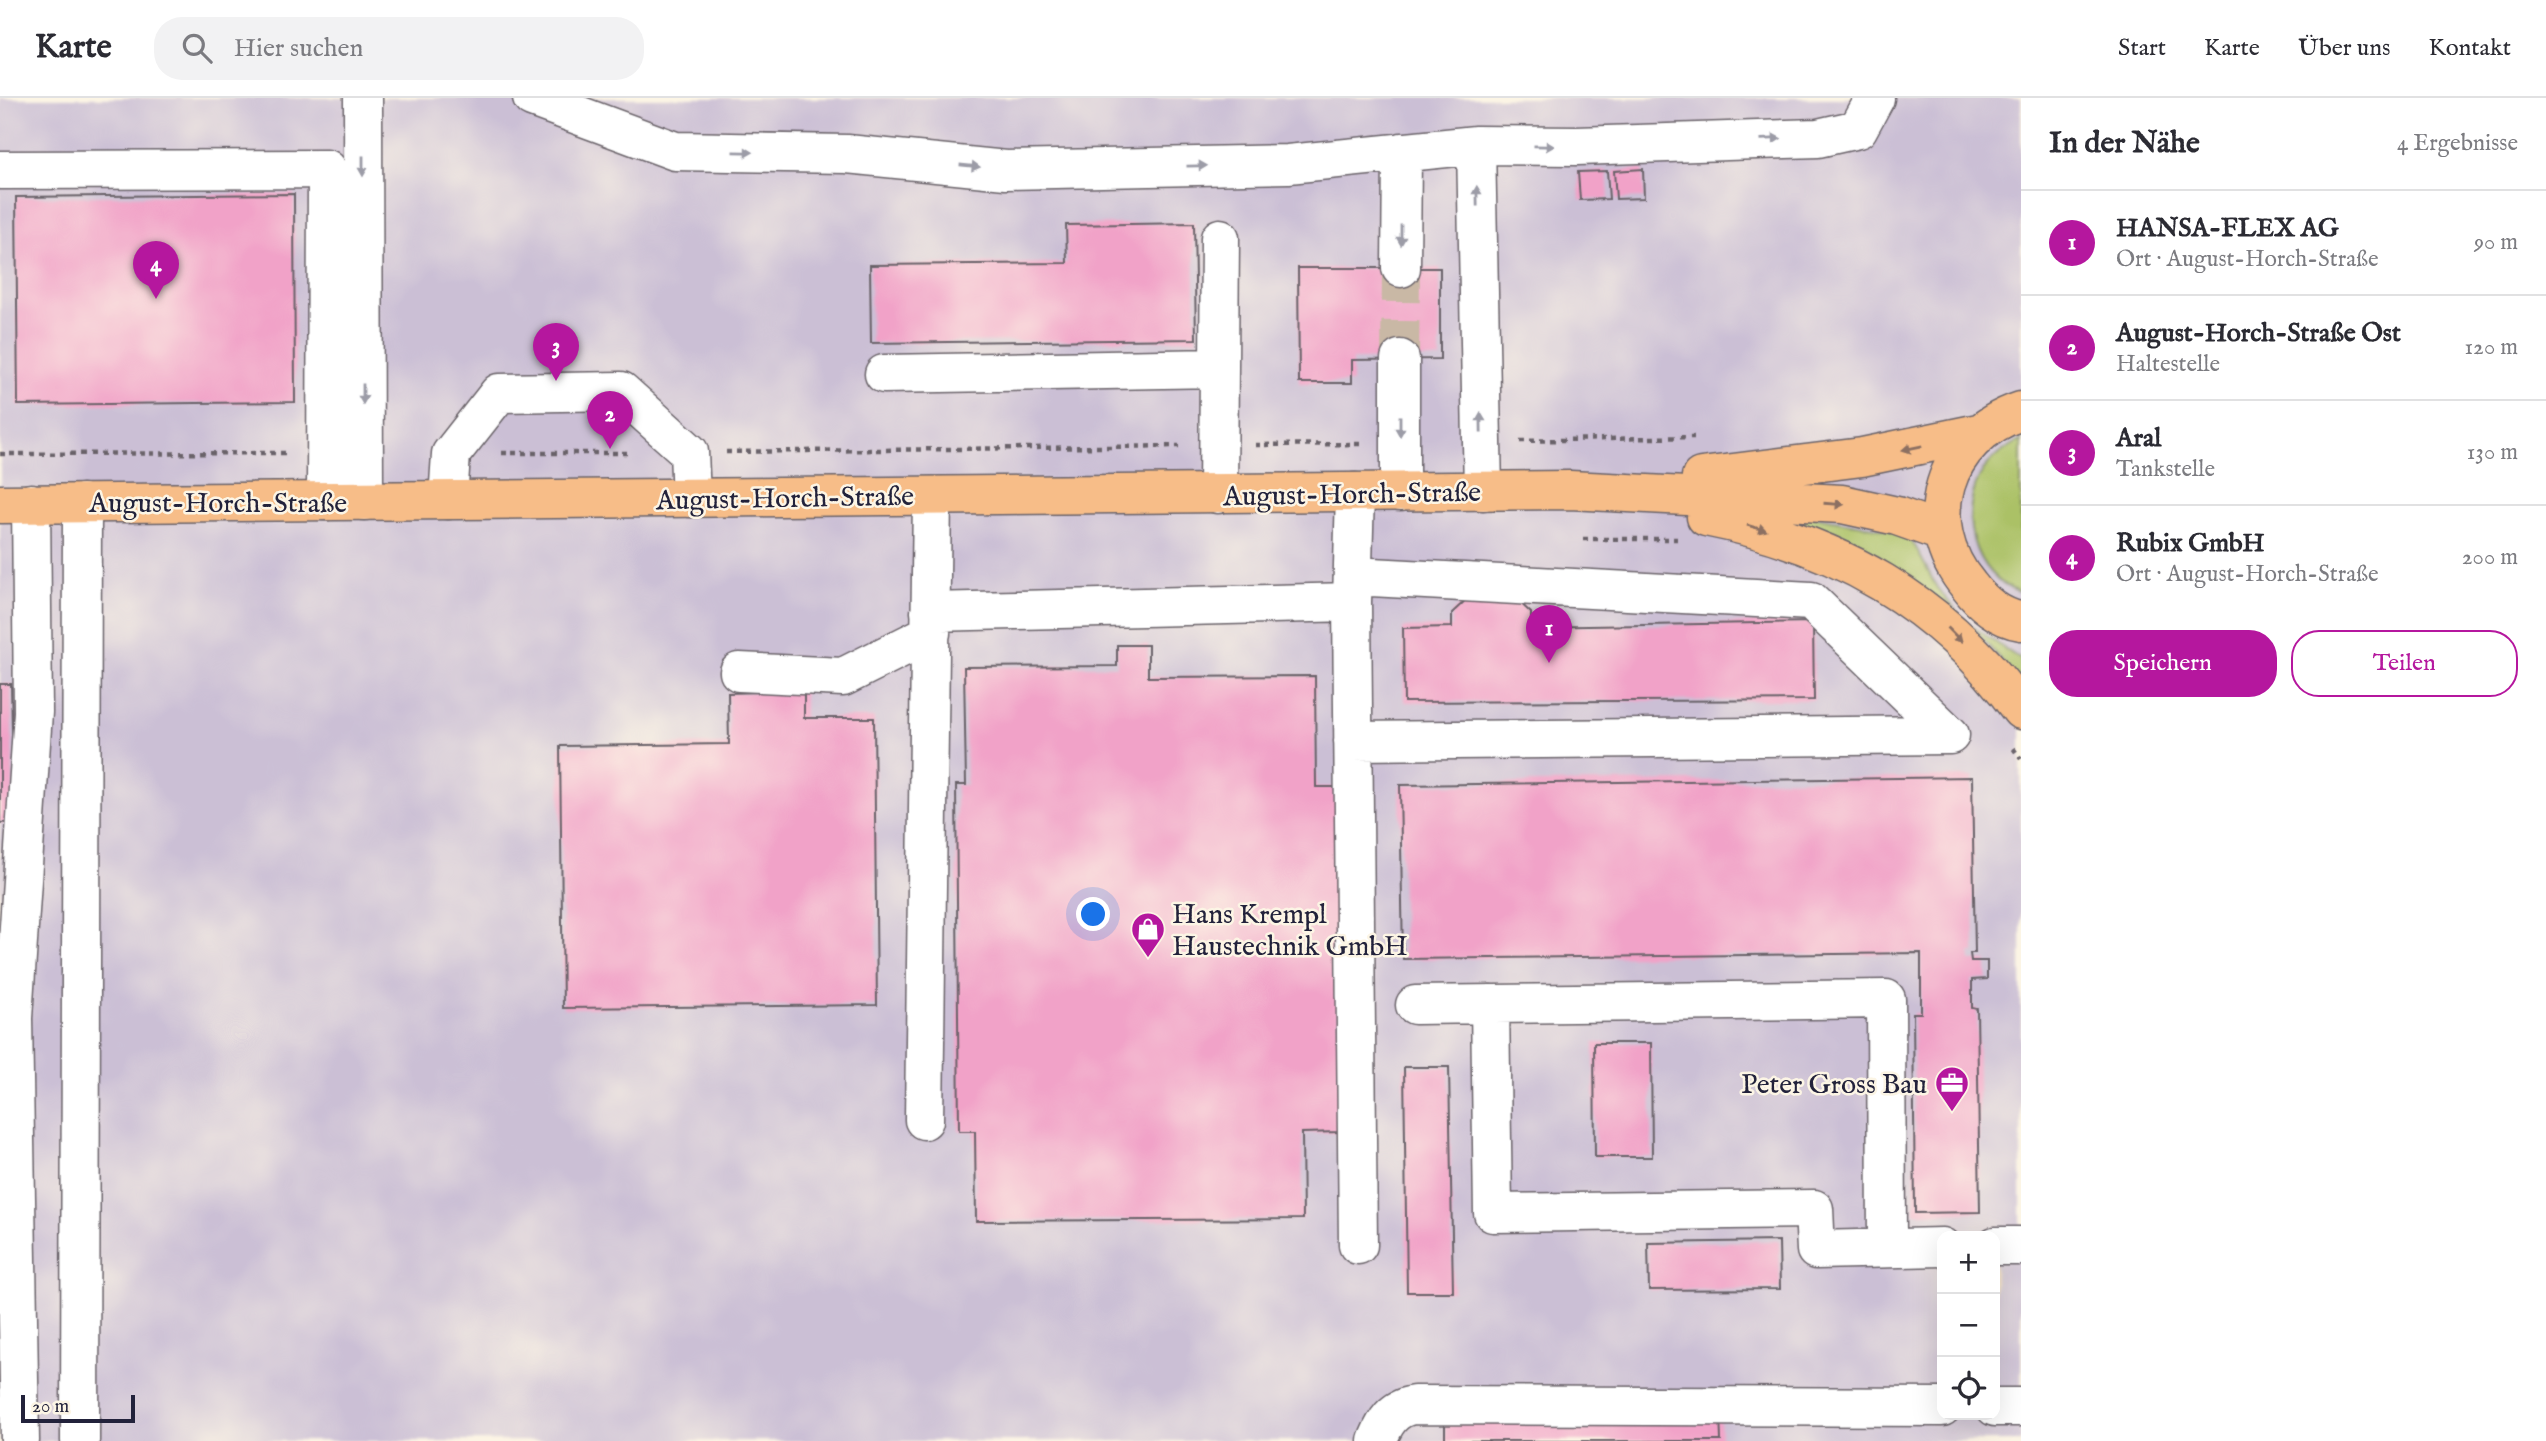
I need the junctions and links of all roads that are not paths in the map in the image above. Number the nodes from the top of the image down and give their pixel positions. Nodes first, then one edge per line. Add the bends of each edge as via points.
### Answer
1 (363, 98) edge
2 (532, 98) edge
3 (1875, 98) edge
4 (1476, 145) junction
5 (1402, 152) junction
6 (0, 170) edge
7 (1220, 238) dead end
8 (1401, 268) tunnel mouth
9 (1400, 359) tunnel mouth
10 (1219, 368) junction
11 (884, 374) dead end
12 (2021, 411) edge
13 (1978, 433) junction
14 (1570, 490) junction
15 (1483, 491) junction
16 (1355, 492) junction
17 (1400, 492) junction
18 (1218, 494) junction
19 (932, 496) junction
20 (691, 498) junction
21 (448, 500) junction
22 (327, 501) junction
23 (364, 501) junction
24 (82, 503) junction
25 (15, 504) edge
26 (1942, 532) junction
27 (1352, 589) junction
28 (931, 623) junction
29 (2019, 623) edge
30 (16, 672) edge
31 (739, 672) dead end
32 (2021, 710) edge
33 (1353, 741) junction
34 (1490, 1004) junction
35 (1415, 1005) dead end
36 (7, 1018) edge
37 (924, 1120) dead end
38 (1358, 1245) dead end
39 (2000, 1246) edge
40 (2021, 1246) edge
41 (1937, 1247) edge
42 (1887, 1248) junction
43 (1937, 1407) edge
44 (2000, 1407) edge
45 (2021, 1407) edge
46 (20, 1441) edge
47 (80, 1441) edge
48 (1377, 1441) edge

1 -> 23 lane
2 -> 5 lane via 675,151 847,154 1006,170 1288,164
4 -> 3 lane via 1818,138 1858,129
4 - 5 lane
15 -> 4 lane
5 -> 8 lane
6 - 22 lane via 327,169
7 - 10 lane
9 -> 17 lane
10 - 11 lane
10 - 18 lane
12 - 13 main road, August-Horch-Straße
13 -> 14 main road, August-Horch-Straße via 1783,470
13 - 26 main road, August-Horch-Straße via 1960,453 1946,483
14 - 15 main road, August-Horch-Straße
14 -> 26 main road, August-Horch-Straße via 1842,504
14 -> 32 main road via 1757,527 1831,554 1892,587 1944,624 1995,674
15 - 17 main road, August-Horch-Straße
16 - 17 main road, August-Horch-Straße
16 - 18 main road, August-Horch-Straße
16 - 27 lane
18 - 19 main road, August-Horch-Straße
19 - 20 main road, August-Horch-Straße
19 - 28 lane
20 - 21 main road, August-Horch-Straße
20 - 21 lane via 689,452 621,391 499,393 451,454
21 - 23 main road, August-Horch-Straße
22 - 23 main road, August-Horch-Straße
22 - 24 main road, August-Horch-Straße
24 - 25 main road, August-Horch-Straße
24 - 47 lane
25 - 30 lane
26 - 29 main road, August-Horch-Straße via 1953,568 1982,602
27 - 28 lane
27 - 33 lane
27 - 33 lane via 1811,601 1950,735
28 - 31 lane via 843,677
28 - 37 lane
30 - 36 lane via 33,712
33 - 38 lane
34 - 35 lane
34 - 42 lane via 1493,1213 1814,1209 1816,1250
34 - 42 lane via 1886,999
36 - 46 lane
39 - 40 lane
41 - 42 lane
43 - 48 lane via 1414,1405 1392,1414
44 - 45 lane

